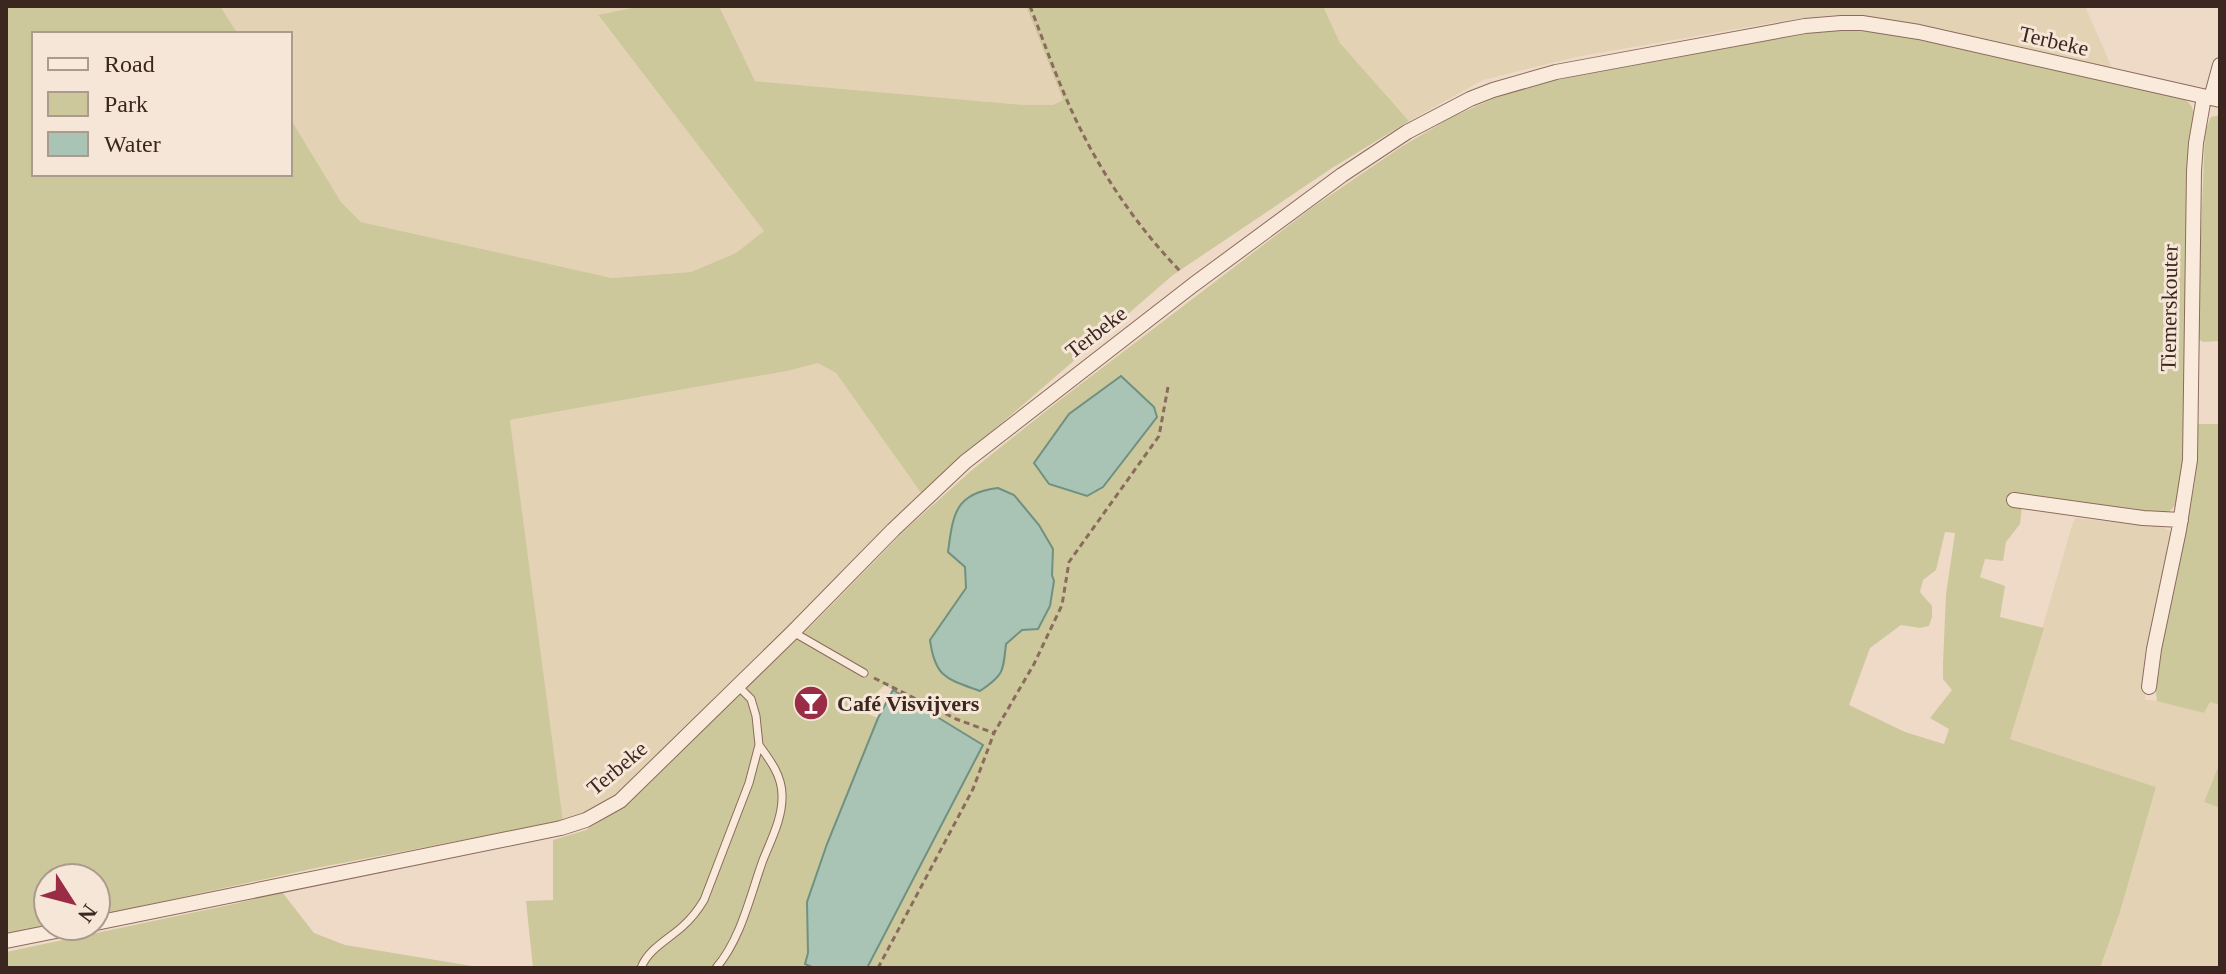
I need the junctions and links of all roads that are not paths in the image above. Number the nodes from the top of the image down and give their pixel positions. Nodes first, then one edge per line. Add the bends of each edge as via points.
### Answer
1 (2220, 65) edge
2 (2212, 98) edge
3 (2014, 500) dead end
4 (2181, 520) junction
5 (793, 632) junction
6 (864, 673) road end
7 (738, 686) junction
8 (2149, 687) dead end
9 (759, 745) junction
10 (112, 920) edge
11 (32, 936) edge
12 (6, 941) edge
13 (641, 968) edge
14 (716, 968) edge

1 - 2 street, Tiemerskouter
2 - 4 street, Tiemerskouter via 2196,143 2190,460
2 - 5 street, Terbeke via 1862,23 1767,32 1556,72 1493,90 1407,132 1193,285 965,462
3 - 4 street
4 - 8 street, Tiemerskouter
5 - 6 lane
5 - 7 street, Terbeke
7 - 9 lane via 751,699
7 - 10 street, Terbeke via 620,801 577,824
9 - 13 lane via 704,900
9 - 14 lane via 776,771 783,799 742,919
11 - 12 street

